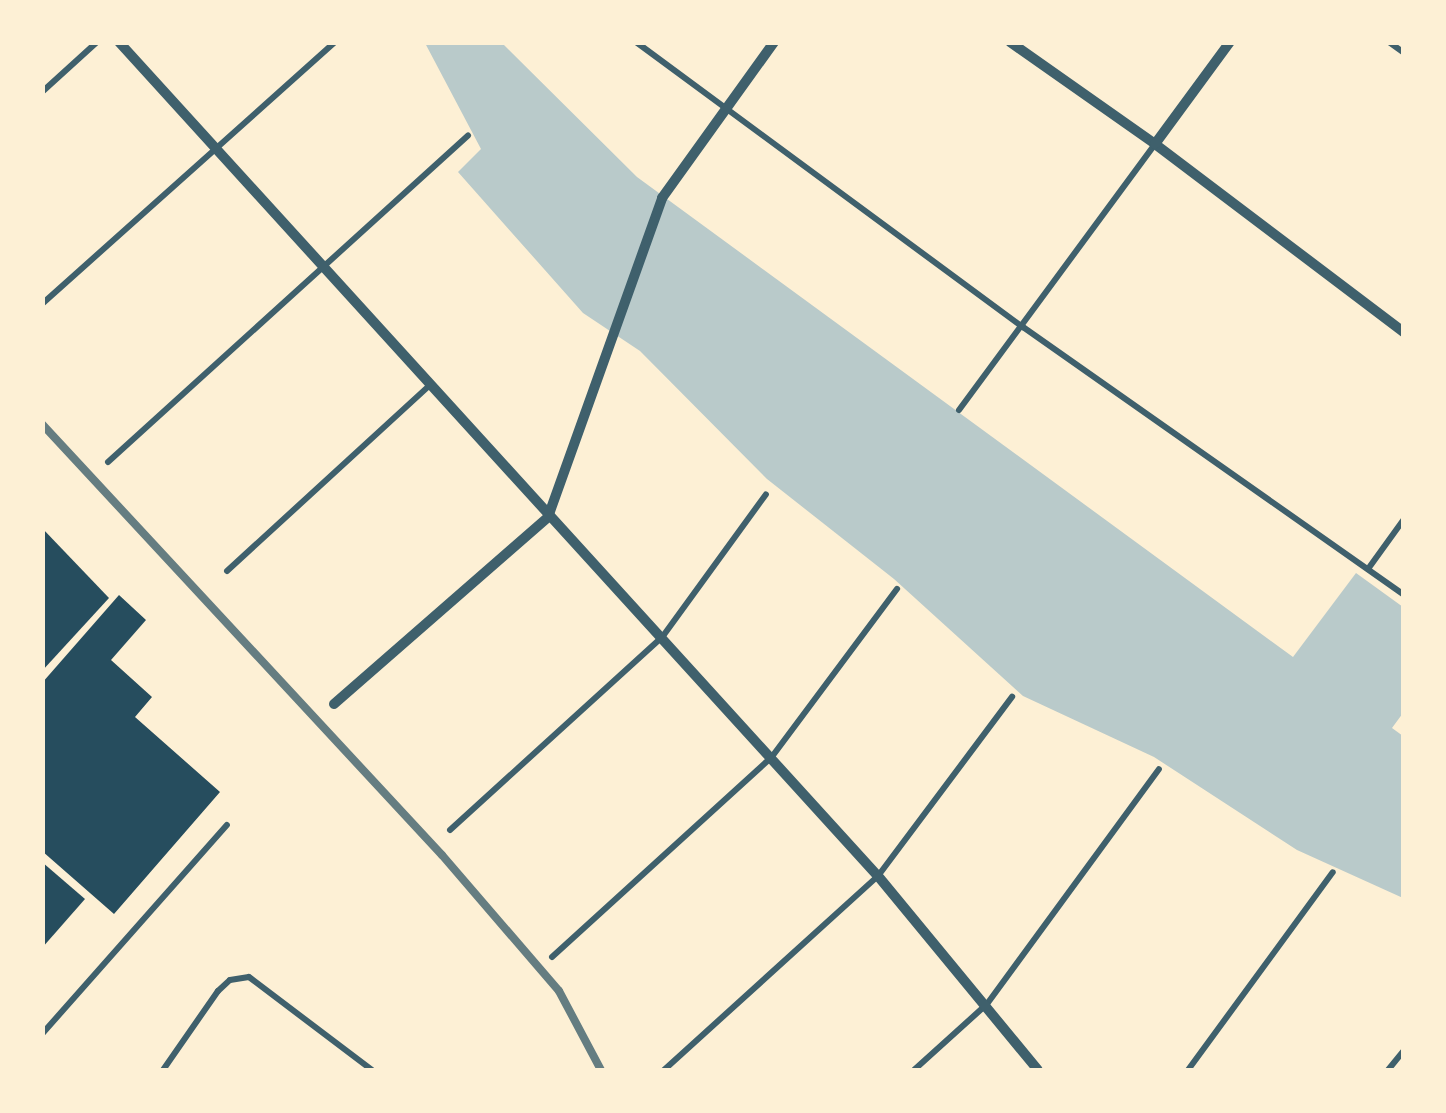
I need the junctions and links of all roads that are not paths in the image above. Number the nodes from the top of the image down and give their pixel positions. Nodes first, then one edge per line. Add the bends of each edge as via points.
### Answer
1 (97, 42) edge
2 (119, 42) edge
3 (334, 42) edge
4 (636, 42) edge
5 (774, 42) edge
6 (1010, 42) edge
7 (1230, 42) edge
8 (1388, 42) edge
9 (1404, 54) edge
10 (42, 92) edge
11 (727, 108) junction
12 (468, 136) dead end
13 (1155, 144) junction
14 (217, 150) junction
15 (322, 268) junction
16 (42, 304) edge
17 (1023, 326) junction
18 (1404, 332) edge
19 (429, 386) junction
20 (959, 410) dead end
21 (108, 462) dead end
22 (766, 494) dead end
23 (548, 516) junction
24 (1404, 520) edge
25 (1368, 569) junction
26 (227, 571) dead end
27 (896, 589) dead end
28 (1404, 595) edge
29 (663, 636) junction
30 (1012, 698) dead end
31 (334, 704) dead end
32 (771, 758) junction
33 (1159, 769) dead end
34 (228, 826) dead end
35 (450, 830) dead end
36 (1333, 872) dead end
37 (878, 876) junction
38 (552, 957) dead end
39 (987, 1004) junction
40 (42, 1034) edge
41 (1404, 1050) edge
42 (163, 1070) edge
43 (372, 1070) edge
44 (664, 1070) edge
45 (914, 1070) edge
46 (1038, 1070) edge
47 (1188, 1070) edge
48 (1388, 1070) edge

1 - 10 lane
2 - 14 street
3 - 14 lane
4 - 11 lane
5 - 11 street
6 - 13 street
7 - 13 street
8 - 9 lane
11 - 17 lane
11 - 23 street via 662,198
12 - 15 lane
13 - 17 lane
13 - 18 street
14 - 15 street
14 - 16 lane
15 - 19 street
15 - 21 lane
17 - 20 lane
17 - 25 lane
19 - 23 street
19 - 26 lane
22 - 29 lane
23 - 29 street
23 - 31 street
24 - 25 lane
25 - 28 lane
27 - 32 lane
29 - 32 street
29 - 35 lane
30 - 37 lane
32 - 37 street
32 - 38 lane
33 - 39 lane
34 - 40 lane
36 - 47 lane
37 - 39 street
37 - 44 lane
39 - 45 lane
39 - 46 street
41 - 48 lane
42 - 43 lane via 218,991 230,980 249,977

